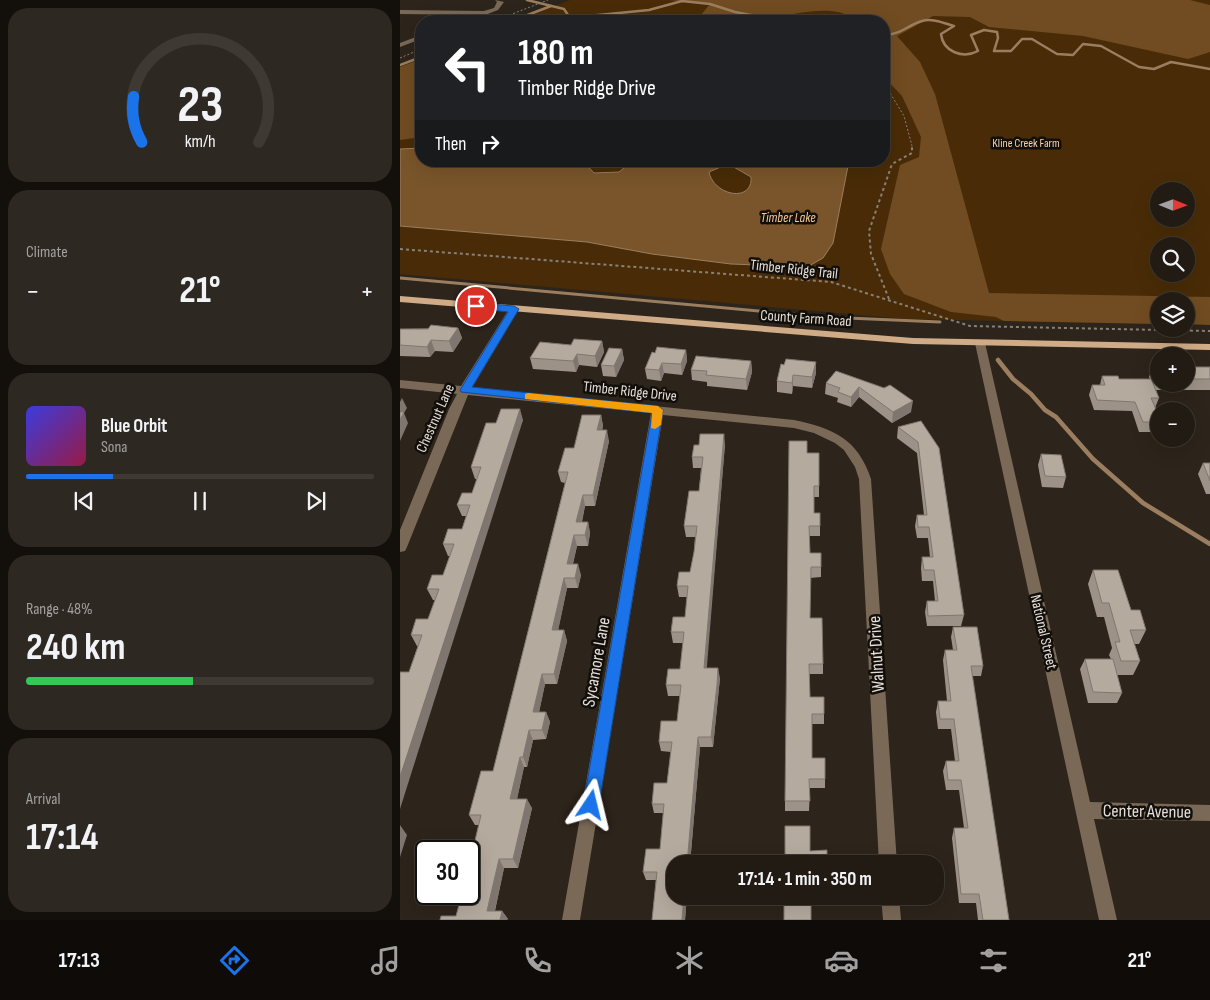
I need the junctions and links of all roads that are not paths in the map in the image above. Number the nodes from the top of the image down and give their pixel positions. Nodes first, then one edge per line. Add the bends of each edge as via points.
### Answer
1 (498, 0) edge
2 (400, 12) edge
3 (400, 36) edge
4 (415, 37) edge
5 (415, 39) edge
6 (400, 45) edge
7 (400, 299) edge
8 (514, 309) junction
9 (980, 343) junction
10 (1210, 347) edge
11 (400, 384) edge
12 (465, 390) junction
13 (658, 410) junction
14 (851, 448) joint
15 (400, 547) edge
16 (1084, 810) junction
17 (1210, 813) edge
18 (887, 855) edge
19 (891, 905) edge
20 (571, 920) edge
21 (892, 920) edge
22 (1108, 920) edge

1 - 2 street via 501,2 496,9 485,13
3 - 4 street
5 - 6 street
7 - 8 main road, County Farm Road
8 - 9 main road, County Farm Road via 826,335
8 - 12 street, Chestnut Lane
9 - 10 main road, County Farm Road
9 - 16 street, National Street
11 - 12 street, Timber Ridge Drive
12 - 13 street, Timber Ridge Drive
12 - 15 street, Chestnut Lane
13 - 14 street, Timber Ridge Drive via 815,428
13 - 20 street, Sycamore Lane
14 - 18 street, Walnut Drive via 865,480
16 - 17 street, Center Avenue
16 - 22 street, National Street
19 - 21 street

